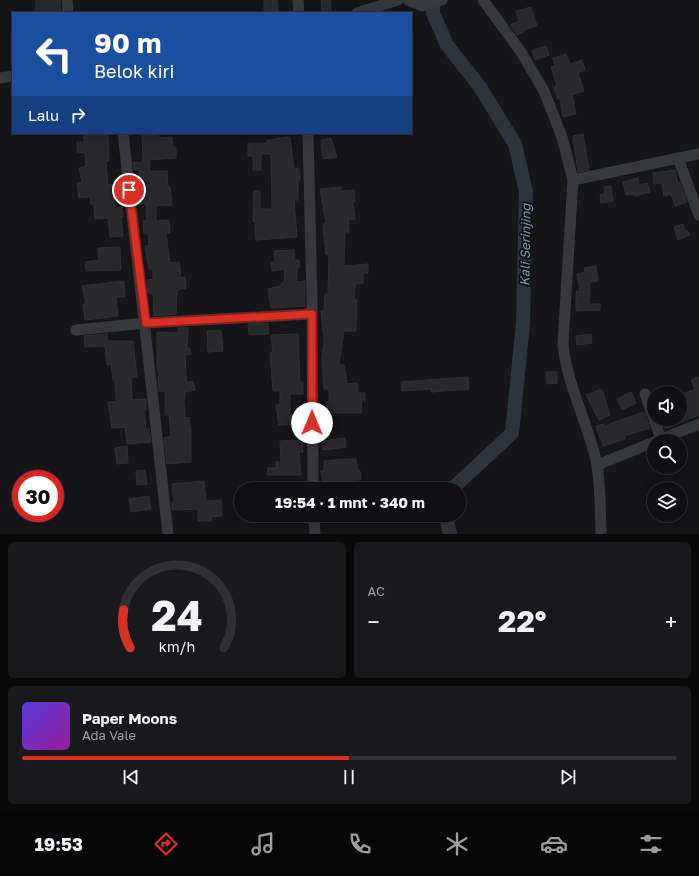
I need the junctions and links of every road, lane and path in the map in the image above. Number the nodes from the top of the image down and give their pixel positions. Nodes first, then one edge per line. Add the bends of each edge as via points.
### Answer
1 (67, 0) edge
2 (298, 0) edge
3 (398, 0) edge
4 (408, 0) edge
5 (483, 0) edge
6 (440, 1) edge
7 (68, 12) edge
8 (299, 12) edge
9 (360, 12) edge
10 (12, 76) edge
11 (0, 78) edge
12 (123, 134) edge
13 (308, 134) edge
14 (699, 154) edge
15 (678, 158) junction
16 (573, 180) junction
17 (699, 215) edge
18 (312, 314) junction
19 (146, 323) junction
20 (76, 330) dead end
21 (645, 394) dead end
22 (699, 424) edge
23 (655, 434) edge
24 (674, 434) edge
25 (647, 445) edge
26 (597, 468) junction
27 (313, 482) edge
28 (314, 522) edge
29 (168, 534) edge
30 (315, 534) edge
31 (601, 534) edge

1 - 7 street
2 - 8 street
3 - 9 street
4 - 6 street via 422,6
5 - 16 street via 544,91 562,137
10 - 11 street
12 - 19 street
13 - 18 street
14 - 15 street
15 - 16 street
15 - 17 street
16 - 26 street via 564,360
18 - 19 street
18 - 27 street
19 - 20 street
19 - 29 street
21 - 23 street
22 - 24 street
25 - 26 street via 602,463
26 - 31 street
28 - 30 street

